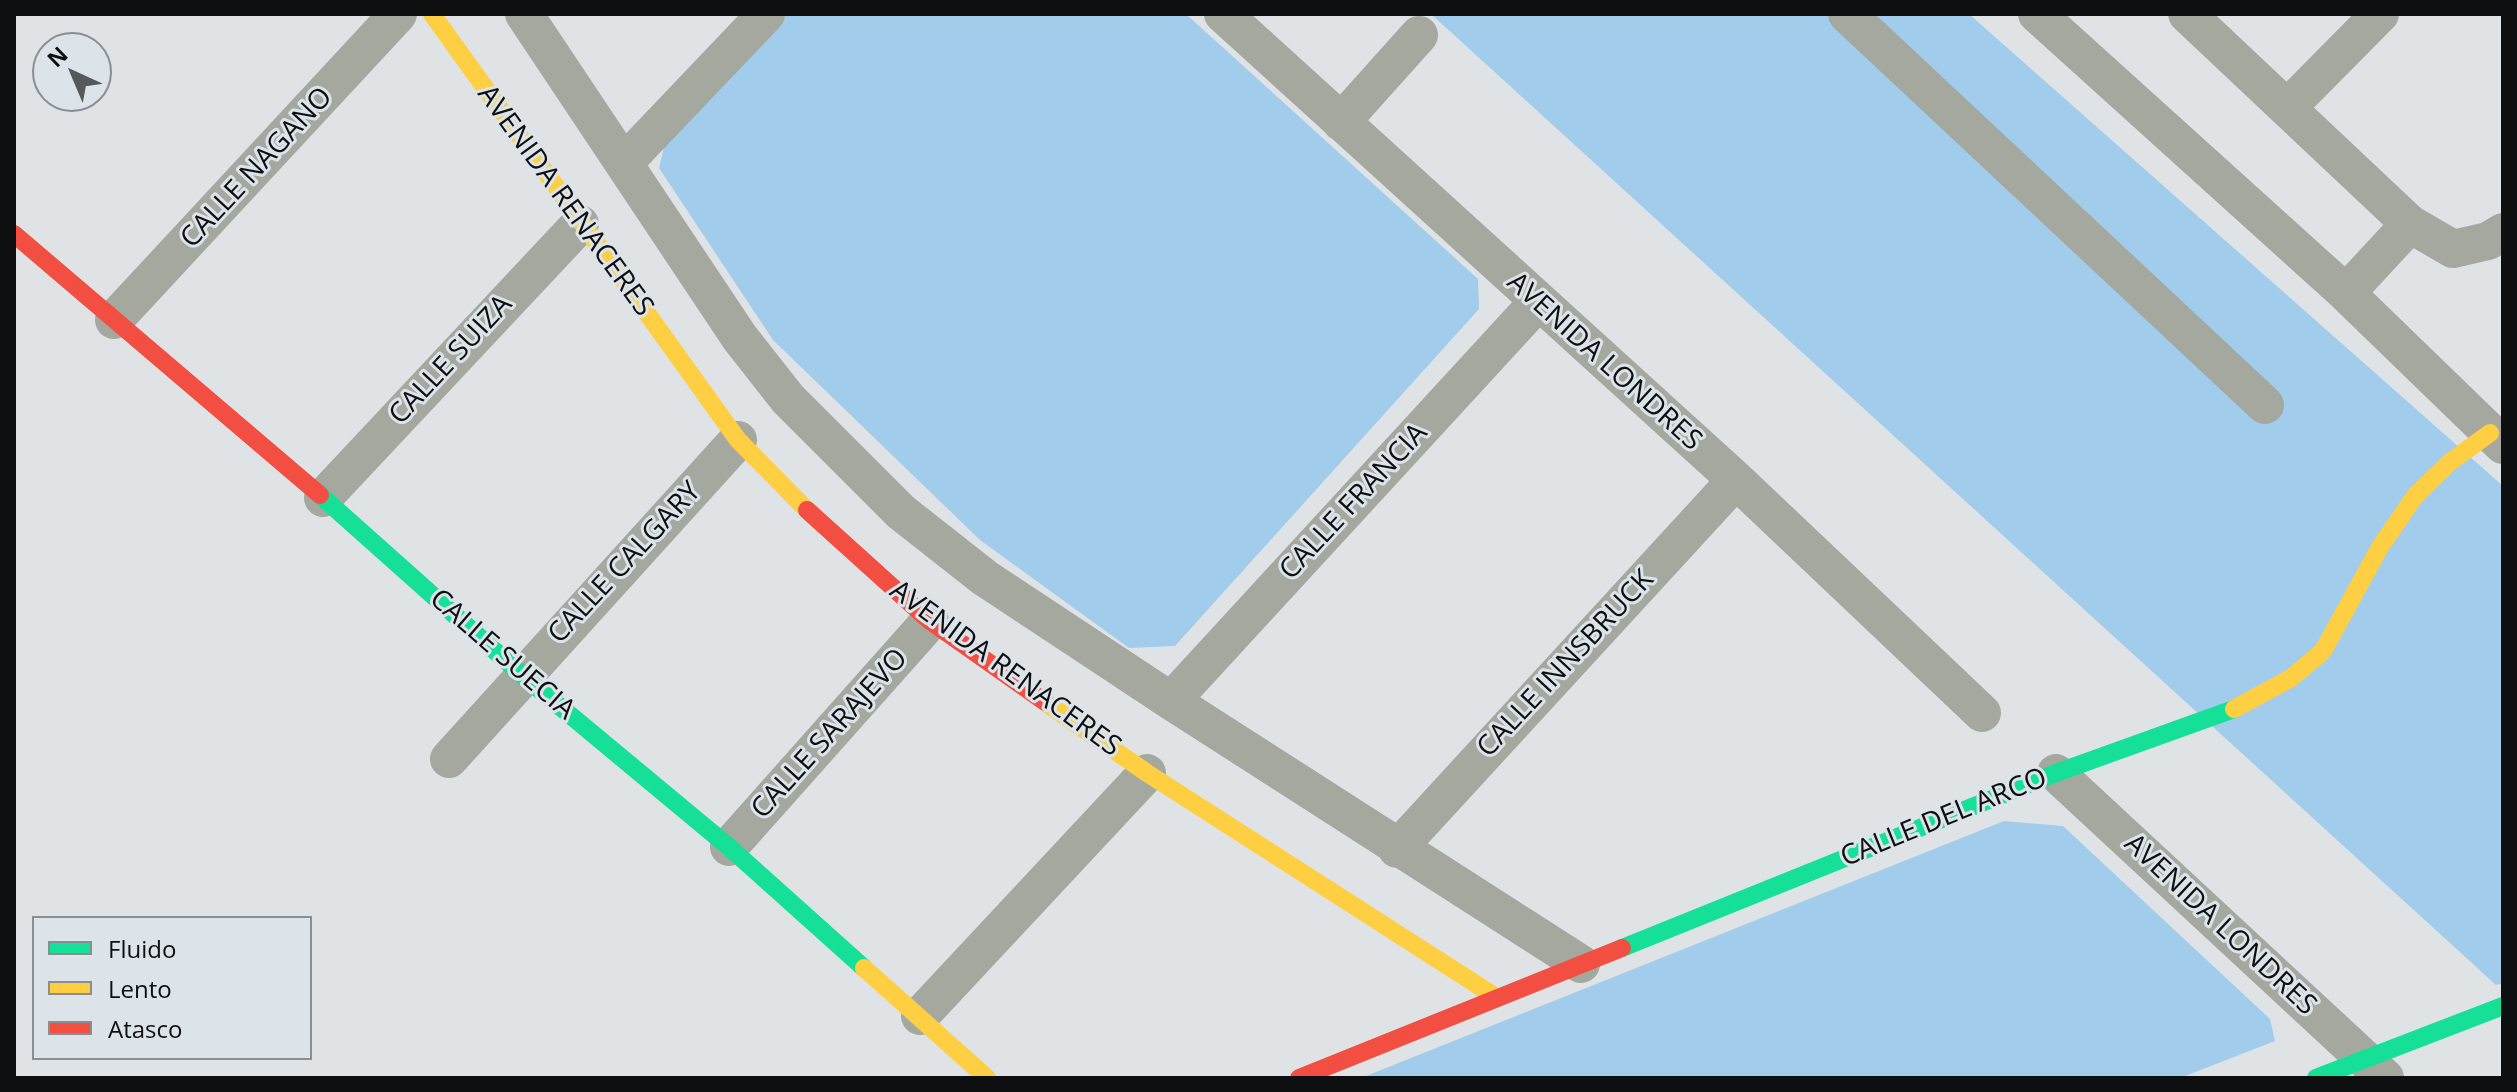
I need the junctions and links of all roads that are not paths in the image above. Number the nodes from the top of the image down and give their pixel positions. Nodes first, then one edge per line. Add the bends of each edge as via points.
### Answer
1 (398, 14) edge
2 (432, 14) edge
3 (524, 14) edge
4 (766, 14) edge
5 (1223, 14) edge
6 (1847, 14) edge
7 (2037, 14) edge
8 (2187, 14) edge
9 (2380, 14) edge
10 (1419, 35) dead end
11 (2288, 107) junction
12 (1341, 122) junction
13 (624, 163) junction
14 (580, 224) junction
15 (2410, 224) junction
16 (2503, 232) edge
17 (14, 234) edge
18 (2346, 293) junction
19 (1537, 303) junction
20 (114, 320) junction
21 (2265, 405) dead end
22 (2497, 439) edge
23 (738, 440) junction
24 (1736, 480) junction
25 (323, 498) junction
26 (930, 621) junction
27 (522, 675) junction
28 (1171, 701) junction
29 (1982, 713) dead end
30 (449, 759) dead end
31 (1147, 773) junction
32 (2056, 773) junction
33 (729, 847) junction
34 (1397, 849) junction
35 (1581, 964) junction
36 (1496, 997) junction
37 (2503, 1006) edge
38 (920, 1016) junction
39 (2375, 1068) edge
40 (987, 1078) edge
41 (1299, 1078) edge
42 (2316, 1078) edge

1 - 20 street, CALLE NAGANO
2 - 14 street, AVENIDA RENACERES
3 - 13 street
4 - 13 street
5 - 12 street, AVENIDA LONDRES
6 - 21 street
7 - 18 street
8 - 11 street
9 - 11 street
10 - 12 street
11 - 15 street
12 - 19 street, AVENIDA LONDRES
13 - 28 street via 740,338 788,399 901,512 985,578
14 - 23 street, AVENIDA RENACERES
14 - 25 street, CALLE SUIZA
15 - 16 street via 2453,249
15 - 18 street
17 - 20 street, CALLE SUECIA
18 - 22 street
19 - 24 street, AVENIDA LONDRES
19 - 28 street, CALLE FRANCIA
20 - 25 street, CALLE SUECIA
22 - 32 street, CALLE DEL ARCO via 2450,462 2415,496 2380,547 2323,651 2291,678 2232,710
23 - 26 street, AVENIDA RENACERES via 821,524
23 - 27 street, CALLE CALGARY
24 - 29 street, AVENIDA LONDRES
24 - 34 street, CALLE INNSBRUCK
25 - 27 street, CALLE SUECIA
26 - 31 street, AVENIDA RENACERES
26 - 33 street, CALLE SARAJEVO
27 - 30 street, CALLE CALGARY
27 - 33 street, CALLE SUECIA
28 - 34 street
31 - 36 street, AVENIDA RENACERES
31 - 38 street
32 - 35 street, CALLE DEL ARCO
32 - 39 street, AVENIDA LONDRES
33 - 38 street, CALLE SUECIA
34 - 35 street
35 - 36 street, CALLE DEL ARCO
36 - 41 street, CALLE DEL ARCO
37 - 39 street
38 - 40 street, CALLE SUECIA
39 - 42 street

